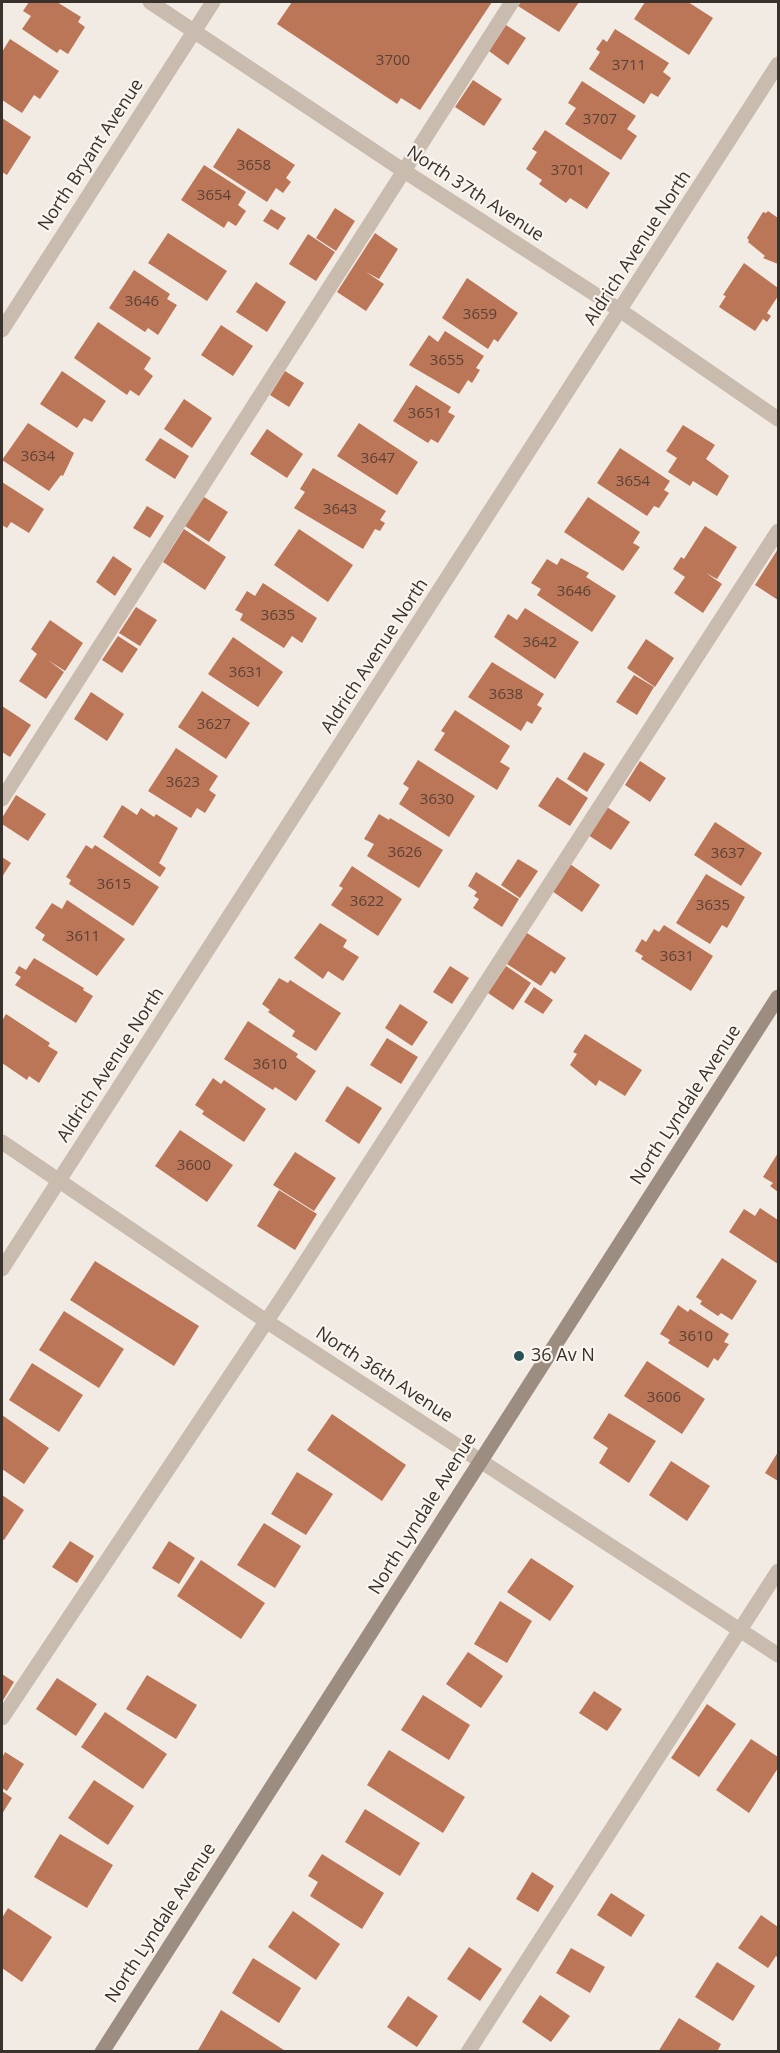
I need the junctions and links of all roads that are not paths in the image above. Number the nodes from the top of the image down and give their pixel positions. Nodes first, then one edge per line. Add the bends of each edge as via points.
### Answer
1 (150, 2) edge
2 (213, 2) edge
3 (513, 2) edge
4 (194, 31) junction
5 (778, 64) edge
6 (404, 171) junction
7 (621, 311) junction
8 (2, 330) edge
9 (778, 419) edge
10 (778, 531) edge
11 (2, 799) edge
12 (778, 997) edge
13 (2, 1142) edge
14 (58, 1182) junction
15 (2, 1269) edge
16 (266, 1321) junction
17 (480, 1461) junction
18 (778, 1571) edge
19 (741, 1631) junction
20 (778, 1654) edge
21 (2, 1718) edge
22 (102, 2052) edge
23 (468, 2052) edge

1 - 4 street, North 37th Avenue
2 - 4 street, North Bryant Avenue
3 - 6 street
4 - 6 street, North 37th Avenue
4 - 8 street, North Bryant Avenue
5 - 7 street, Aldrich Avenue North
6 - 7 street, North 37th Avenue
6 - 11 street
7 - 9 street, North 37th Avenue
7 - 14 street, Aldrich Avenue North
10 - 16 street
12 - 17 street, North Lyndale Avenue
13 - 14 street, North 36th Avenue
14 - 15 street, Aldrich Avenue North
14 - 16 street, North 36th Avenue
16 - 17 street, North 36th Avenue
16 - 21 street
17 - 19 street, North 36th Avenue
17 - 22 street, North Lyndale Avenue
18 - 19 street
19 - 20 street, North 36th Avenue
19 - 23 street

